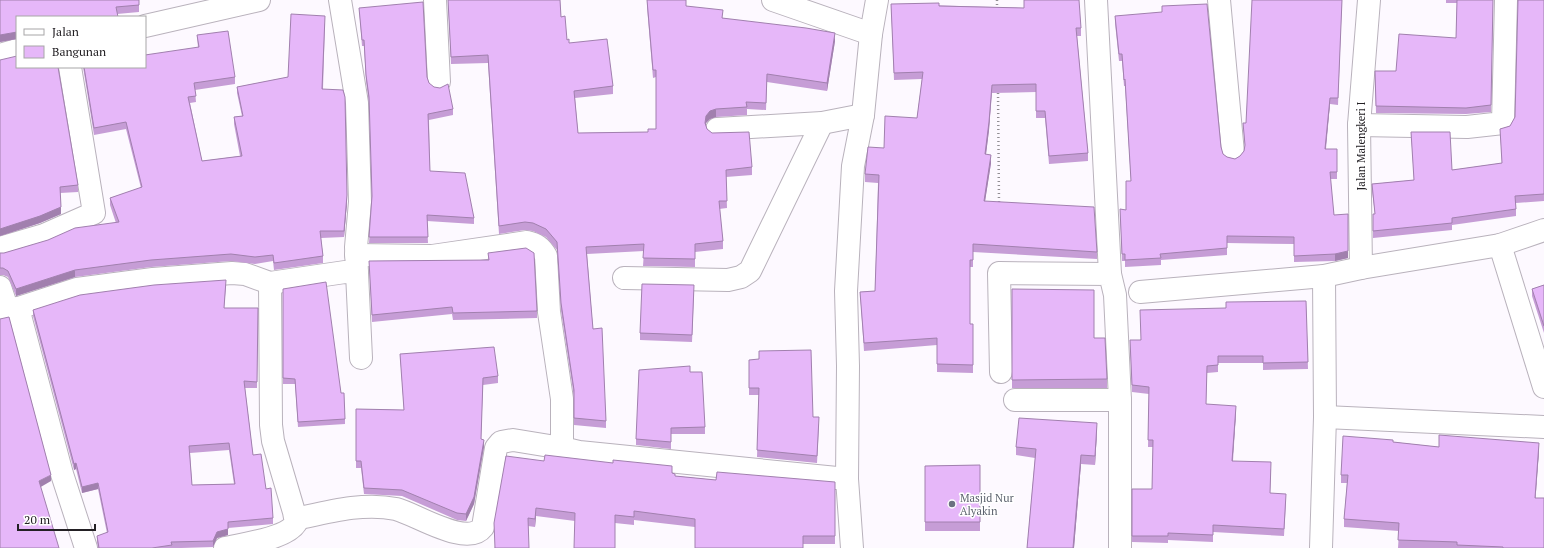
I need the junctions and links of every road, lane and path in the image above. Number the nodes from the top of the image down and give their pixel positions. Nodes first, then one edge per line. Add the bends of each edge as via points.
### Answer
1 (259, 0) edge
2 (340, 0) edge
3 (435, 0) edge
4 (773, 0) edge
5 (877, 0) edge
6 (997, 0) edge
7 (1096, 0) edge
8 (1219, 0) edge
9 (1369, 0) edge
10 (1506, 0) edge
11 (220, 4) edge
12 (998, 16) edge
13 (146, 26) edge
14 (871, 34) junction
15 (16, 50) edge
16 (0, 55) edge
17 (70, 68) edge
18 (439, 82) dead end
19 (998, 86) edge
20 (863, 115) junction
21 (822, 124) junction
22 (1359, 125) junction
23 (717, 129) dead end
24 (1233, 153) dead end
25 (999, 211) edge
26 (1544, 230) edge
27 (1500, 245) junction
28 (0, 248) edge
29 (356, 264) junction
30 (1361, 268) junction
31 (1110, 274) junction
32 (1324, 276) junction
33 (624, 278) dead end
34 (270, 283) junction
35 (0, 287) edge
36 (1140, 292) dead end
37 (9, 311) edge
38 (361, 358) dead end
39 (1001, 372) dead end
40 (1544, 387) edge
41 (1015, 400) dead end
42 (1120, 400) junction
43 (1326, 417) junction
44 (1544, 426) edge
45 (562, 448) junction
46 (847, 478) junction
47 (296, 519) junction
48 (86, 548) edge
49 (225, 548) edge
50 (852, 548) edge
51 (1120, 548) edge
52 (1321, 548) edge

1 - 11 street
2 - 29 street via 357,103 360,202
3 - 18 street
4 - 14 street
5 - 14 street
6 - 12 path
7 - 31 street
8 - 24 street
9 - 22 street, Jalan Malengkeri I
10 - 22 street via 1503,123 1467,127
11 - 13 street
14 - 20 street
15 - 16 street
17 - 28 street via 94,213 44,235
19 - 25 path
20 - 21 street
20 - 46 street via 853,166 846,291
21 - 23 street
21 - 33 street via 750,271 728,280
22 - 30 street, Jalan Malengkeri I
26 - 27 street
27 - 30 street
27 - 40 street
29 - 34 street via 345,272
29 - 38 street
29 - 45 street via 527,242 542,249 546,256 549,312 562,398
30 - 32 street
31 - 39 street via 999,273
31 - 42 street via 1115,295
32 - 36 street
32 - 43 street
34 - 37 street via 245,274 232,273 153,279 77,289
34 - 47 street via 271,425 273,441
35 - 37 street
37 - 48 street
41 - 42 street
42 - 51 street
43 - 44 street
43 - 52 street
45 - 46 street via 579,452
45 - 47 street via 513,440 501,442 496,448 483,527 467,535 396,509 370,506
46 - 50 street
47 - 49 street via 294,525 286,532

